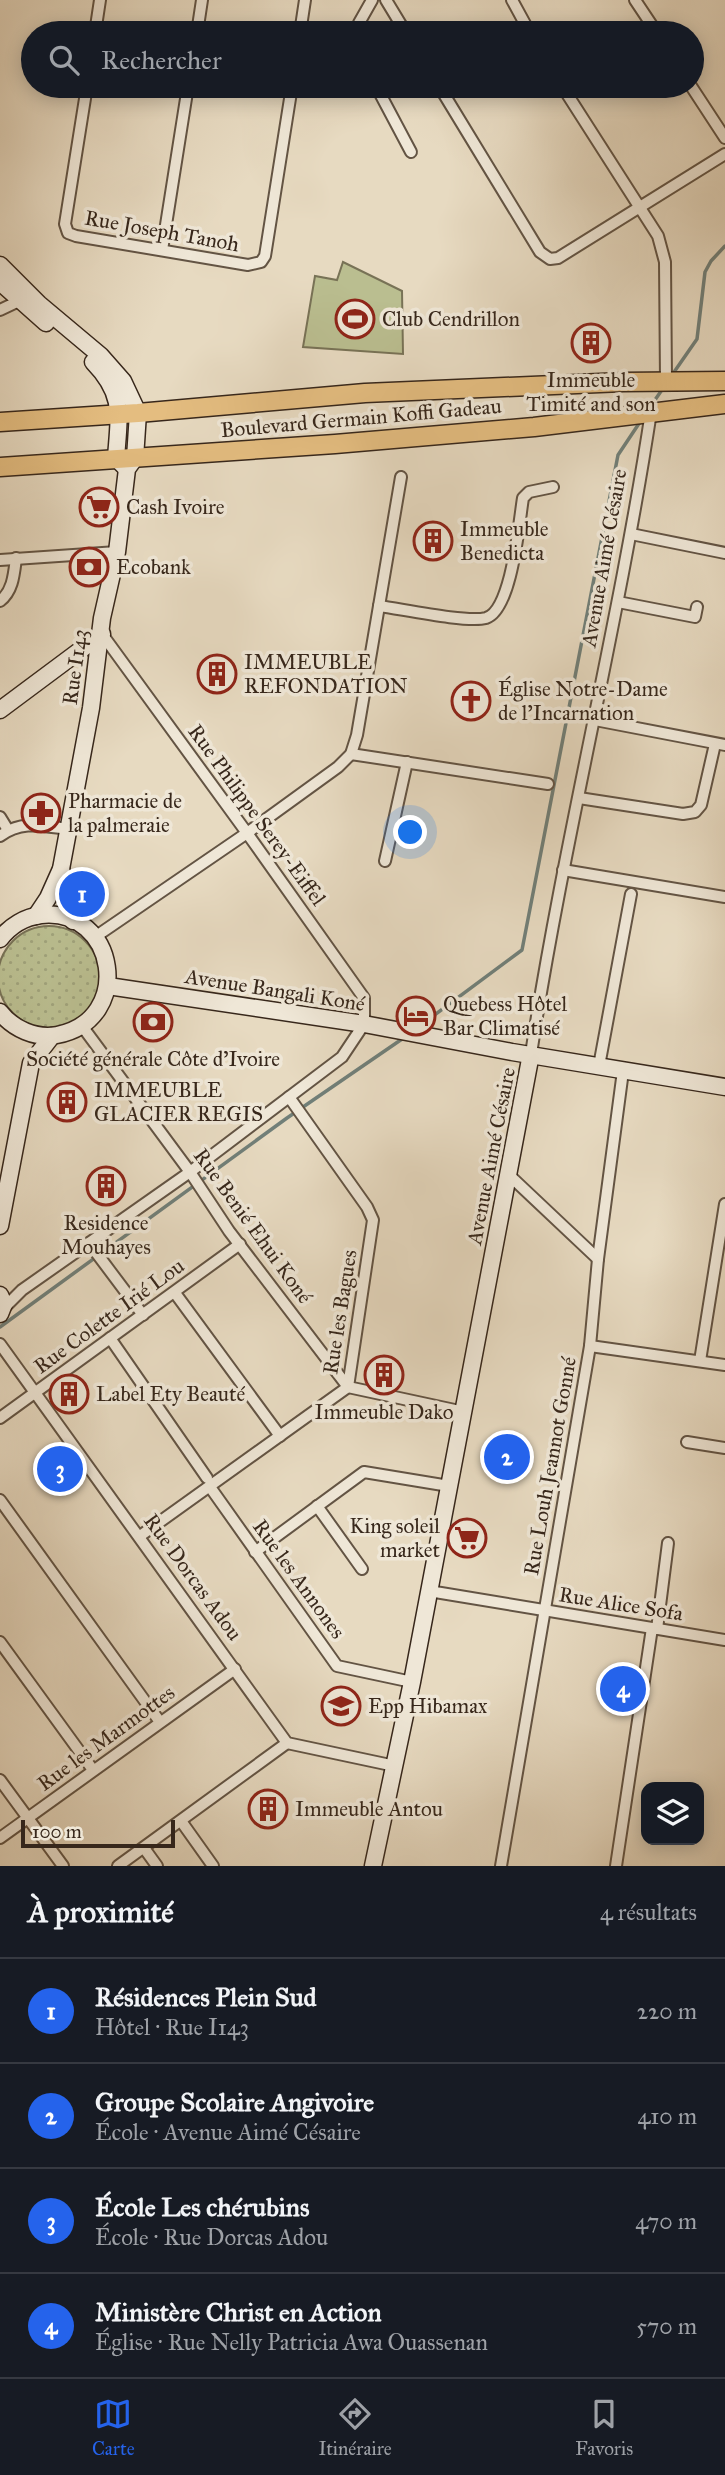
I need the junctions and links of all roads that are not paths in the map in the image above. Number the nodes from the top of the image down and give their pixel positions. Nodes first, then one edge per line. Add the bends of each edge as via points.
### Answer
1 (100, 0) edge
2 (202, 0) edge
3 (306, 0) edge
4 (377, 0) edge
5 (386, 0) edge
6 (512, 0) edge
7 (635, 0) edge
8 (97, 21) edge
9 (199, 21) edge
10 (302, 21) edge
11 (361, 21) edge
12 (399, 21) edge
13 (523, 21) edge
14 (649, 21) edge
15 (85, 98) edge
16 (186, 98) edge
17 (290, 98) edge
18 (382, 98) edge
19 (446, 98) edge
20 (570, 98) edge
21 (699, 98) edge
22 (725, 138) edge
23 (411, 152) dead end
24 (725, 154) edge
25 (640, 206) junction
26 (162, 250) junction
27 (0, 265) edge
28 (0, 282) edge
29 (19, 301) junction
30 (40, 304) junction
31 (0, 310) edge
32 (666, 381) junction
33 (725, 381) edge
34 (725, 404) edge
35 (135, 405) junction
36 (652, 412) junction
37 (119, 414) junction
38 (0, 422) edge
39 (126, 462) junction
40 (0, 467) edge
41 (401, 477) dead end
42 (553, 487) dead end
43 (631, 534) junction
44 (117, 552) junction
45 (725, 553) edge
46 (16, 558) junction
47 (0, 560) edge
48 (0, 601) edge
49 (618, 602) junction
50 (379, 606) junction
51 (697, 607) dead end
52 (102, 634) junction
53 (0, 710) edge
54 (595, 720) junction
55 (720, 745) edge
56 (352, 754) junction
57 (407, 762) junction
58 (548, 784) dead end
59 (579, 798) junction
60 (0, 817) edge
61 (68, 829) junction
62 (4, 833) edge
63 (247, 833) junction
64 (385, 861) dead end
65 (61, 870) junction
66 (563, 870) junction
67 (631, 894) dead end
68 (725, 897) edge
69 (36, 916) junction
70 (73, 920) junction
71 (95, 937) junction
72 (0, 939) edge
73 (108, 986) junction
74 (1, 1015) edge
75 (364, 1024) junction
76 (82, 1026) junction
77 (18, 1028) junction
78 (52, 1036) junction
79 (531, 1054) junction
80 (30, 1063) junction
81 (599, 1066) junction
82 (623, 1071) junction
83 (725, 1087) edge
84 (289, 1097) junction
85 (190, 1172) junction
86 (509, 1175) junction
87 (725, 1204) edge
88 (0, 1226) edge
89 (89, 1243) junction
90 (240, 1244) junction
91 (598, 1259) junction
92 (175, 1293) junction
93 (1, 1303) edge
94 (143, 1315) junction
95 (110, 1338) junction
96 (0, 1344) edge
97 (590, 1346) junction
98 (701, 1362) junction
99 (725, 1365) edge
100 (348, 1387) junction
101 (36, 1393) junction
102 (464, 1412) junction
103 (0, 1419) edge
104 (280, 1436) junction
105 (687, 1442) dead end
106 (725, 1448) edge
107 (208, 1482) junction
108 (449, 1486) junction
109 (0, 1500) edge
110 (317, 1506) junction
111 (140, 1536) junction
112 (668, 1543) dead end
113 (254, 1552) junction
114 (362, 1569) dead end
115 (429, 1591) junction
116 (544, 1612) junction
117 (655, 1628) junction
118 (725, 1640) edge
119 (0, 1642) edge
120 (235, 1669) junction
121 (412, 1682) junction
122 (160, 1722) junction
123 (287, 1743) junction
124 (395, 1766) junction
125 (93, 1770) junction
126 (0, 1780) edge
127 (28, 1818) junction
128 (181, 1821) junction
129 (0, 1838) edge
130 (144, 1848) junction
131 (63, 1866) edge
132 (118, 1866) edge
133 (157, 1866) edge
134 (213, 1866) edge
135 (373, 1866) edge
136 (501, 1866) edge
137 (615, 1866) edge

1 - 8 street
2 - 9 street
3 - 10 street
4 - 11 street
5 - 12 street
6 - 13 street
7 - 14 street
15 - 26 street, Rue Joseph Tanoh via 65,228 76,236
16 - 26 street
17 - 26 street, Rue Joseph Tanoh via 261,262 248,265
18 - 23 street
19 - 25 street via 545,256 558,258
20 - 25 street
21 - 22 street
24 - 25 street
25 - 32 street via 658,236 665,262
27 - 30 street
28 - 29 street
29 - 30 street
29 - 31 street
29 - 37 street via 95,365 115,391
30 - 35 street via 101,356 123,381
32 - 33 main road, Boulevard Germain Koffi Gadeau
32 - 35 main road, Boulevard Germain Koffi Gadeau
34 - 36 main road, Boulevard Germain Koffi Gadeau
35 - 37 main road, Boulevard Germain Koffi Gadeau
35 - 39 street
36 - 39 main road, Boulevard Germain Koffi Gadeau via 534,427
36 - 43 street, Avenue Aimé Césaire
37 - 38 main road, Boulevard Germain Koffi Gadeau
37 - 39 street
39 - 40 main road, Boulevard Germain Koffi Gadeau
39 - 44 street, Rue I143
41 - 50 street
42 - 50 street via 529,492 523,498 509,583 491,615 463,618
43 - 45 street
43 - 49 street, Avenue Aimé Césaire
44 - 46 street
44 - 52 street, Rue I143 via 110,613
46 - 47 street
46 - 48 street via 7,596
49 - 51 street via 695,617
49 - 54 street, Avenue Aimé Césaire
50 - 56 street
52 - 53 street
52 - 61 street, Rue I143
52 - 63 street, Rue Philippe Serey-Eiffel
54 - 55 street
54 - 59 street, Avenue Aimé Césaire
55 - 59 street via 695,812
56 - 57 street
56 - 63 street
57 - 58 street
57 - 64 street
59 - 66 street, Avenue Aimé Césaire
60 - 62 street
61 - 62 street via 24,825
61 - 65 street, Rue I143
63 - 71 street
63 - 75 street, Rue Philippe Serey-Eiffel via 363,998
65 - 69 street, Rue I143
65 - 70 street, Rue I143
66 - 68 street
66 - 79 street, Avenue Aimé Césaire
67 - 81 street
69 - 70 street
69 - 72 street via 20,921
70 - 71 street
71 - 73 street via 106,958
73 - 75 street, Avenue Bangali Koné
73 - 76 street via 97,1012
74 - 77 street
75 - 79 street, Avenue Bangali Koné
75 - 84 street via 342,1057
76 - 78 street
76 - 85 street, Rue Benié Ehui Koné
77 - 78 street
77 - 80 street
78 - 80 street
79 - 81 street, Avenue Bangali Koné
79 - 86 street, Avenue Aimé Césaire
80 - 88 street
81 - 82 street, Avenue Bangali Koné
82 - 83 street, Avenue Bangali Koné
82 - 91 street, Rue Louh Jeannot Gonné
84 - 85 street
84 - 100 street, Rue les Bagues via 373,1220
85 - 89 street
85 - 90 street, Rue Benié Ehui Koné
86 - 91 street
86 - 102 street, Avenue Aimé Césaire
87 - 98 street
89 - 93 street
89 - 94 street
90 - 92 street, Rue Colette Irié Lou
90 - 100 street, Rue Benié Ehui Koné
91 - 97 street, Rue Louh Jeannot Gonné
92 - 94 street, Rue Colette Irié Lou
92 - 104 street
94 - 95 street, Rue Colette Irié Lou
95 - 101 street, Rue Colette Irié Lou
95 - 107 street, Rue les Annones
96 - 101 street, Rue Dorcas Adou
97 - 98 street
97 - 116 street, Rue Louh Jeannot Gonné
98 - 99 street
100 - 102 street
100 - 104 street, Rue les Bagues
101 - 103 street, Rue Colette Irié Lou
101 - 111 street, Rue Dorcas Adou
102 - 108 street, Avenue Aimé Césaire
104 - 107 street, Rue les Bagues
105 - 106 street
107 - 111 street, Rue les Bagues
107 - 113 street, Rue les Annones
108 - 110 street via 364,1472
108 - 115 street, Avenue Aimé Césaire
109 - 122 street
110 - 113 street
110 - 114 street
111 - 120 street, Rue Dorcas Adou
112 - 117 street
113 - 121 street, Rue les Annones via 337,1666
115 - 116 street, Rue Alice Sofa
115 - 121 street, Avenue Aimé Césaire
116 - 117 street, Rue Alice Sofa
116 - 136 street, Rue Louh Jeannot Gonné
117 - 118 street, Rue Alice Sofa
117 - 137 street
119 - 125 street
120 - 122 street, Rue les Marmottes
120 - 123 street, Rue Dorcas Adou
121 - 124 street, Avenue Aimé Césaire
122 - 125 street, Rue les Marmottes
123 - 124 street
123 - 128 street
124 - 135 street, Avenue Aimé Césaire
125 - 127 street, Rue les Marmottes
126 - 127 street
127 - 129 street, Rue les Marmottes
127 - 131 street
128 - 130 street
128 - 134 street
130 - 132 street
130 - 133 street

